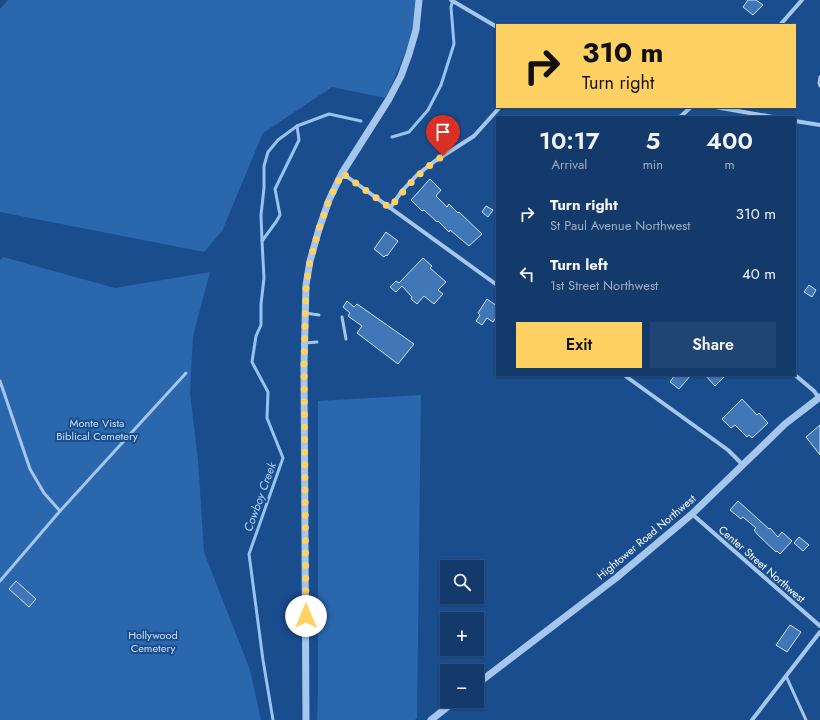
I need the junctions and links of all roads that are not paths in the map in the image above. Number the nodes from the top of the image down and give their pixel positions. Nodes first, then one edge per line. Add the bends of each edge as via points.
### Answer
1 (419, 0) edge
2 (451, 0) edge
3 (802, 0) edge
4 (781, 24) edge
5 (496, 26) edge
6 (820, 78) edge
7 (820, 86) edge
8 (499, 108) edge
9 (689, 108) edge
10 (721, 108) edge
11 (493, 115) junction
12 (681, 116) edge
13 (767, 116) edge
14 (496, 118) edge
15 (796, 121) edge
16 (820, 125) edge
17 (342, 173) junction
18 (390, 208) junction
19 (496, 284) edge
20 (305, 313) junction
21 (319, 315) dead end
22 (342, 317) dead end
23 (346, 339) dead end
24 (317, 342) dead end
25 (304, 343) junction
26 (186, 373) dead end
27 (625, 376) edge
28 (796, 376) edge
29 (0, 381) edge
30 (819, 397) edge
31 (744, 465) junction
32 (60, 511) junction
33 (692, 514) junction
34 (0, 581) edge
35 (820, 626) edge
36 (820, 632) edge
37 (786, 676) junction
38 (484, 679) edge
39 (446, 708) edge
40 (306, 720) edge
41 (431, 720) edge
42 (752, 720) edge
43 (806, 720) edge

1 - 17 street via 416,30 401,76
2 - 5 street
3 - 4 street
6 - 7 lane
8 - 11 street
9 - 12 street
10 - 13 street
11 - 14 street
11 - 18 street via 474,136 417,175
15 - 16 street
17 - 18 street
17 - 20 street via 329,200 310,261
18 - 19 street
20 - 21 lane
20 - 25 street
22 - 23 lane
24 - 25 lane
25 - 40 street
26 - 32 lane
27 - 31 street via 728,450
28 - 30 street
29 - 32 lane via 30,469 44,493
30 - 31 street, Hightower Road Northwest via 785,424
31 - 33 street, Hightower Road Northwest
32 - 34 lane
33 - 35 street, Center Street Northwest
33 - 38 street, Hightower Road Northwest via 616,578
36 - 37 street
37 - 42 street
37 - 43 lane
39 - 41 street

